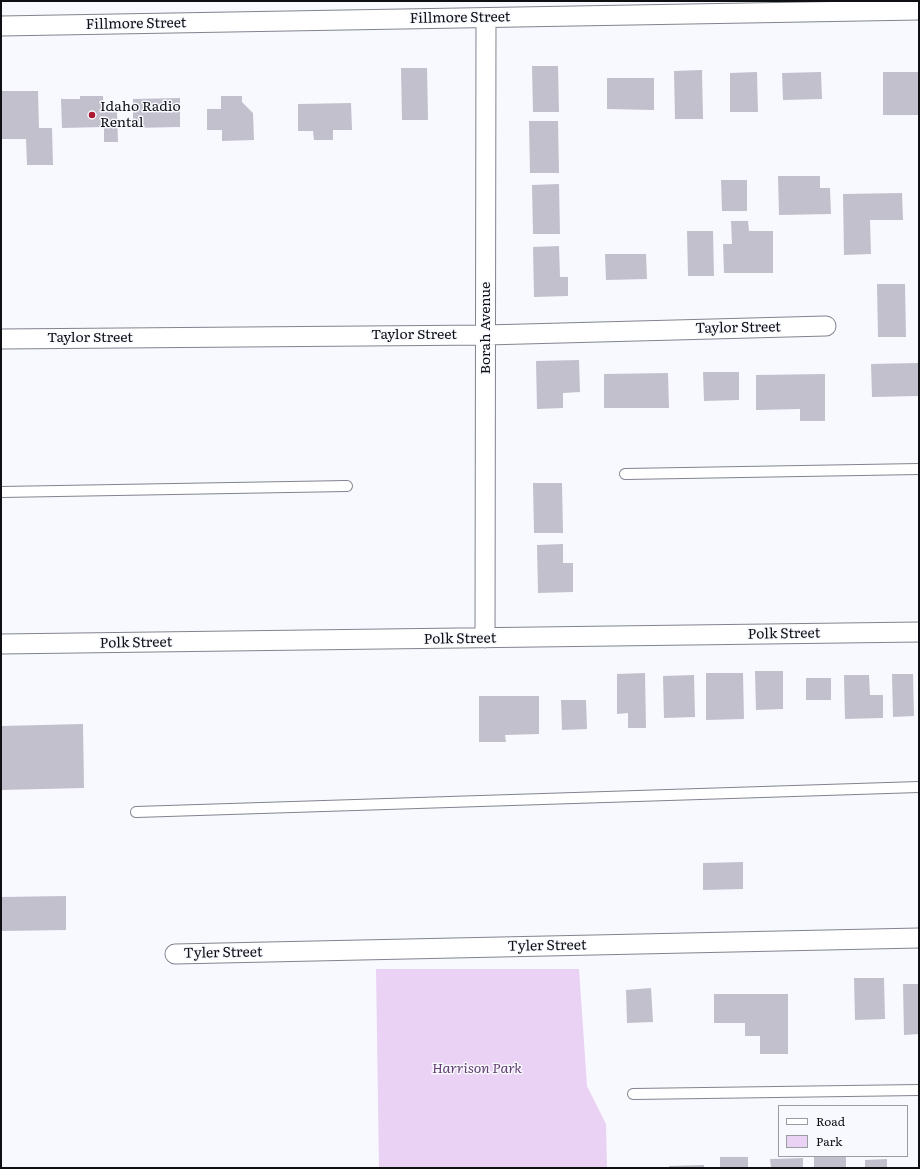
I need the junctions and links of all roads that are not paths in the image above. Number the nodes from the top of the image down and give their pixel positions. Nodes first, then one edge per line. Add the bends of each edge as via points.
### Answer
1 (919, 10) edge
2 (486, 18) junction
3 (1, 26) edge
4 (826, 326) dead end
5 (486, 335) junction
6 (1, 339) edge
7 (919, 469) edge
8 (625, 474) dead end
9 (347, 486) dead end
10 (1, 492) edge
11 (919, 632) edge
12 (486, 638) junction
13 (1, 644) edge
14 (919, 787) edge
15 (136, 812) dead end
16 (919, 938) edge
17 (175, 954) dead end
18 (919, 1090) edge
19 (633, 1094) dead end

1 - 2 street, Fillmore Street
2 - 3 street, Fillmore Street
2 - 5 street, Borah Avenue
4 - 5 street, Taylor Street
5 - 6 street, Taylor Street
5 - 12 street, Borah Avenue
7 - 8 lane
9 - 10 lane
11 - 12 street, Polk Street
12 - 13 street, Polk Street
14 - 15 lane
16 - 17 street, Tyler Street
18 - 19 lane

